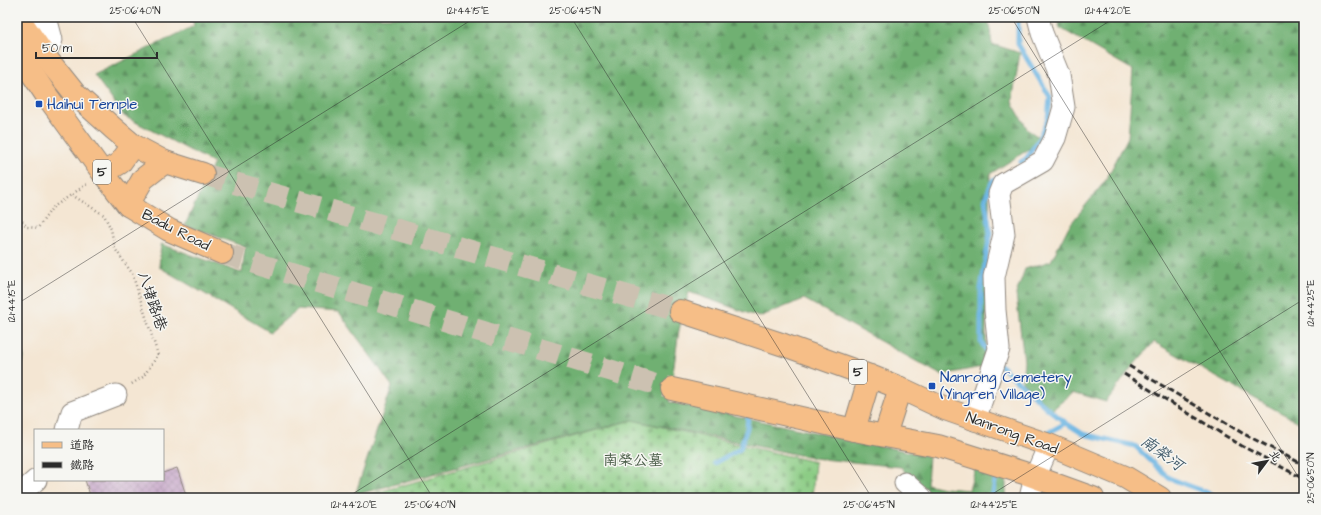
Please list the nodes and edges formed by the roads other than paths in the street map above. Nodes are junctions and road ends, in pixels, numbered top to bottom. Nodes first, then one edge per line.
1 (18, 17) edge
2 (43, 17) edge
3 (1038, 17) edge
4 (17, 51) edge
5 (44, 55) junction
6 (133, 145) junction
7 (165, 162) junction
8 (102, 174) junction
9 (203, 174) tunnel mouth
10 (128, 205) junction
11 (222, 254) tunnel mouth
12 (680, 311) tunnel mouth
13 (870, 376) junction
14 (900, 388) junction
15 (672, 389) tunnel mouth
16 (116, 395) road end
17 (975, 420) junction
18 (67, 429) edge
19 (854, 430) junction
20 (886, 436) junction
21 (1049, 445) junction
22 (35, 481) edge
23 (905, 484) dead end
24 (1033, 488) edge
25 (17, 497) edge
26 (922, 498) edge
27 (1093, 498) edge
28 (1160, 498) edge

1 - 5 main road
2 - 5 street
3 - 17 street
4 - 8 main road, Badu Road / 5
5 - 6 main road
6 - 7 main road
6 - 8 main road
7 - 9 main road
7 - 10 main road
8 - 10 main road, Badu Road / 5
10 - 11 main road, Badu Road / 5
12 - 13 main road, Nanrong Road / 5
13 - 14 main road, Nanrong Road / 5
13 - 19 main road, 5
14 - 17 main road, Nanrong Road / 5
14 - 20 main road
15 - 19 main road
16 - 18 street
17 - 21 main road, Nanrong Road / 5
19 - 20 main road
20 - 24 main road
21 - 24 street
21 - 28 main road, Nanrong Road / 5
22 - 25 street
23 - 26 street
24 - 27 main road

